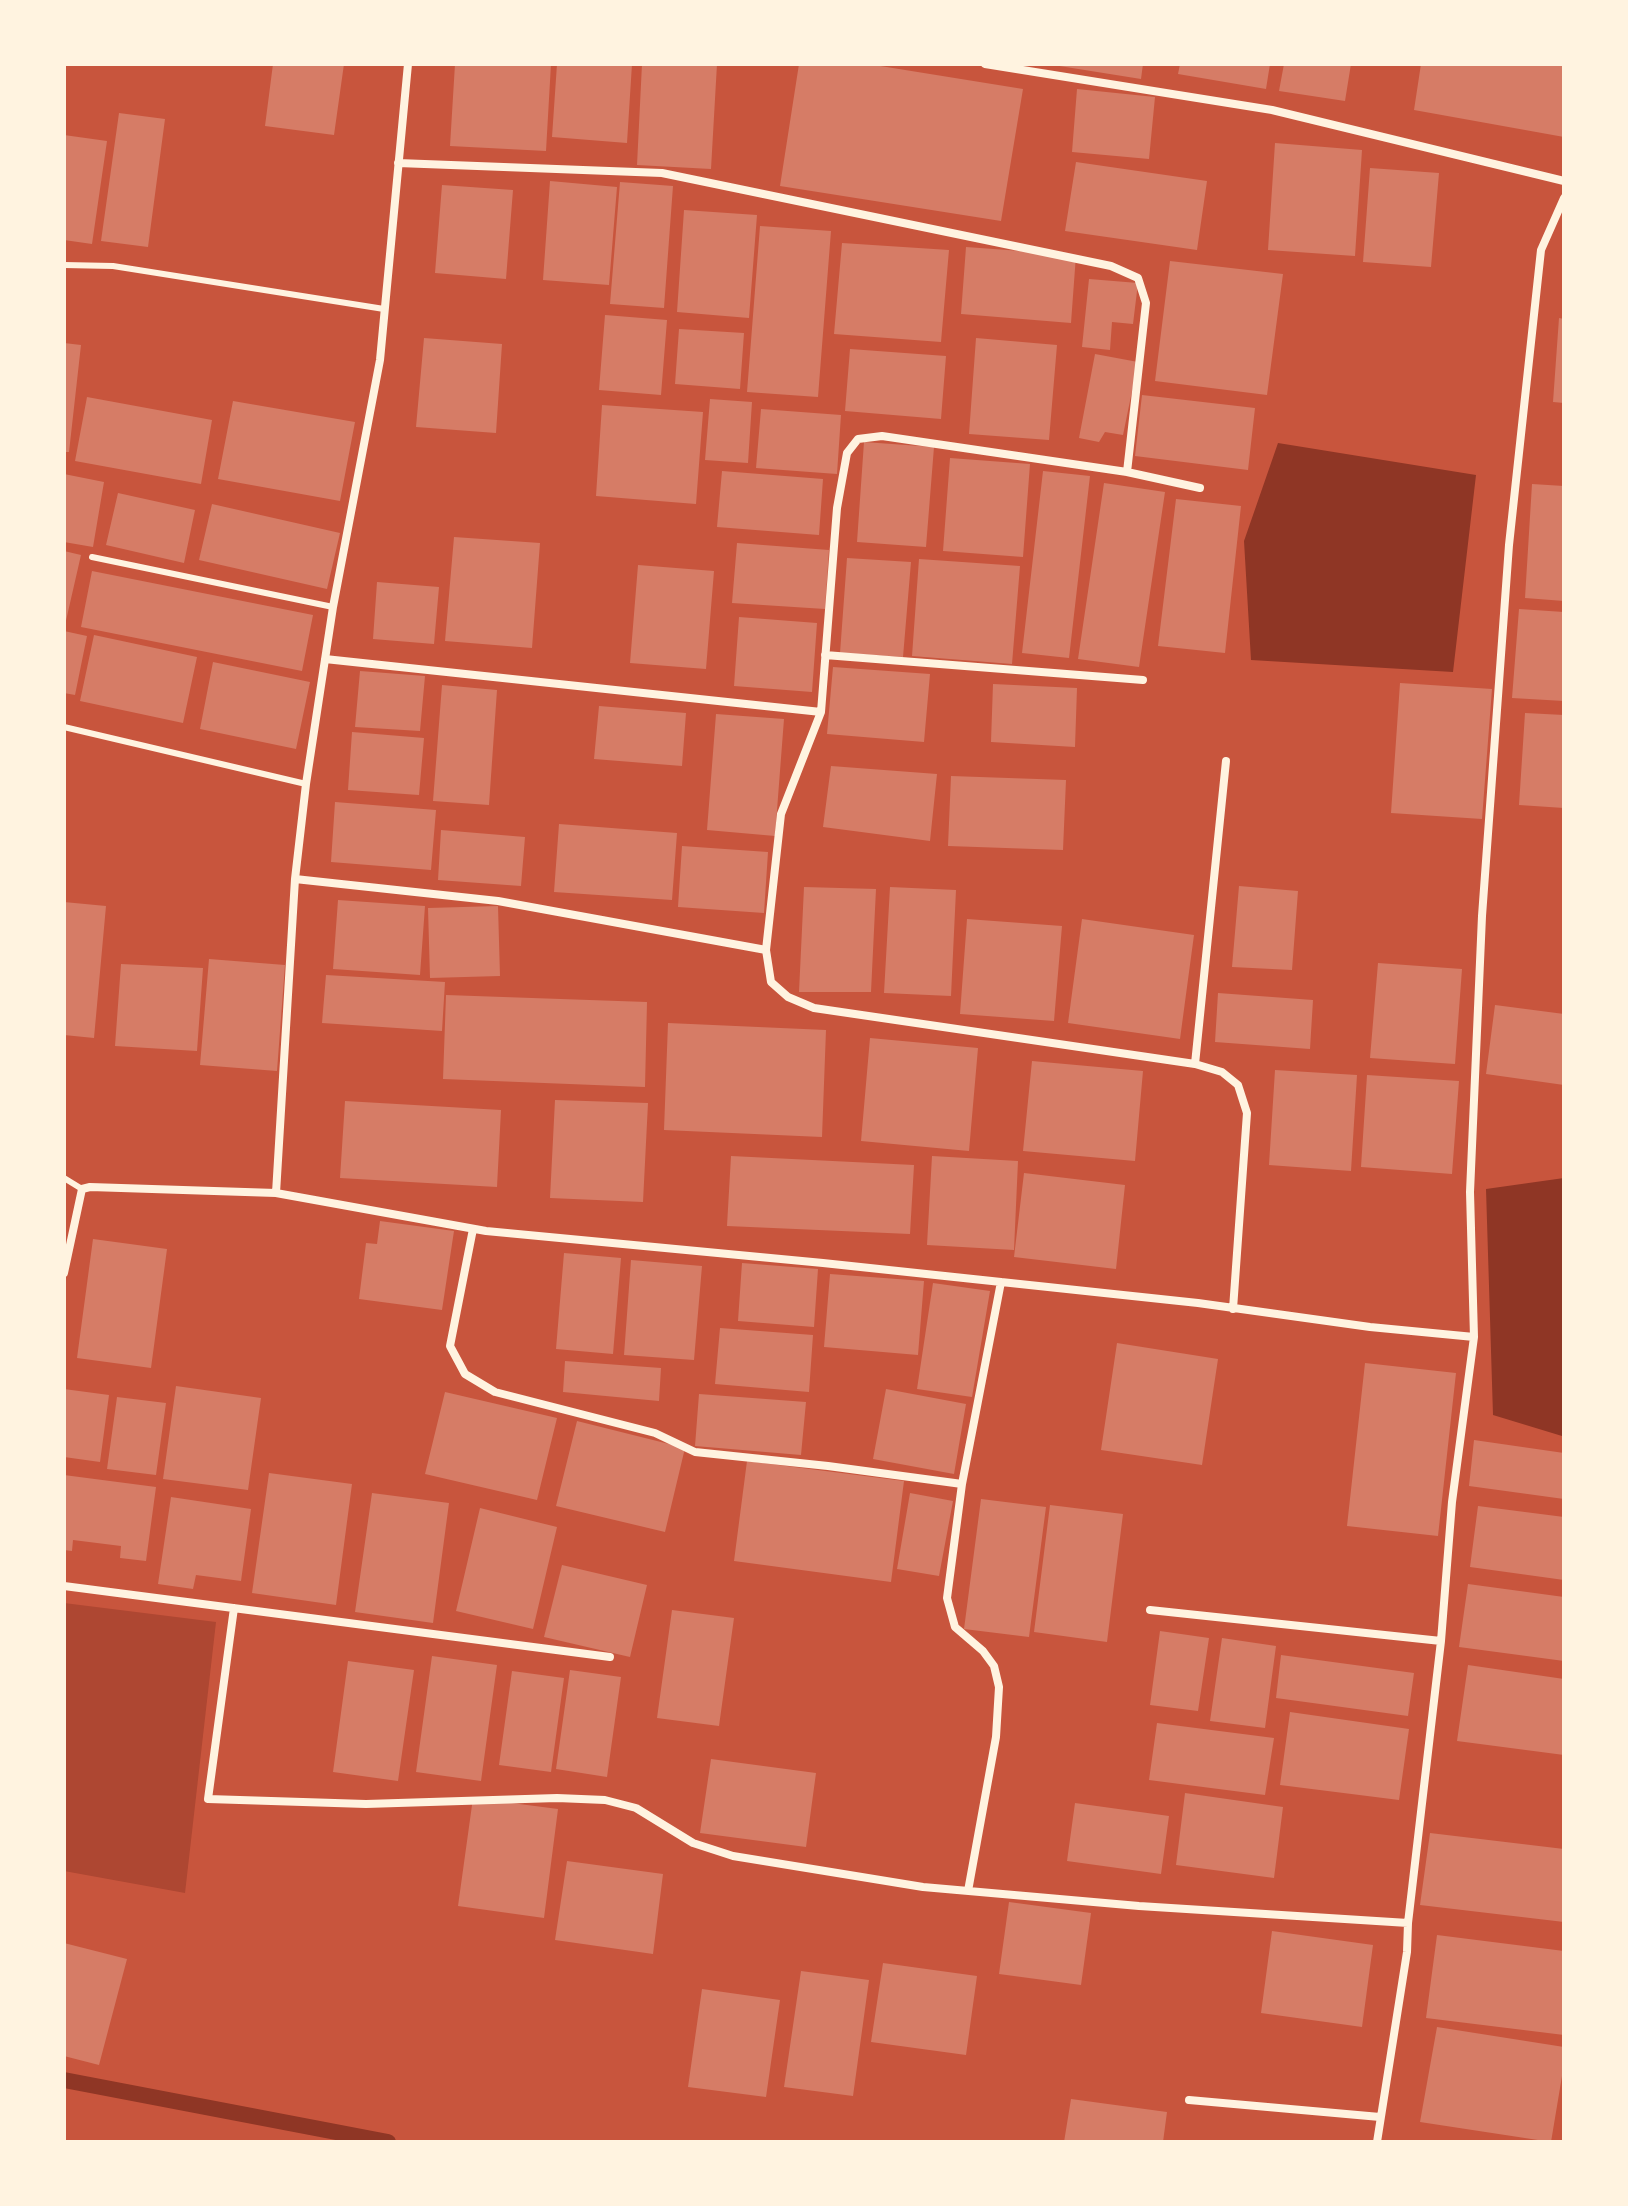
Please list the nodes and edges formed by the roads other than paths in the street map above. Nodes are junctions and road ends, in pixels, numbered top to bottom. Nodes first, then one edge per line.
1 (408, 64) edge
2 (985, 64) edge
3 (398, 163) junction
4 (1564, 181) edge
5 (1564, 198) edge
6 (64, 265) edge
7 (384, 309) junction
8 (1127, 472) junction
9 (1200, 488) dead end
10 (92, 557) dead end
11 (333, 607) junction
12 (825, 655) junction
13 (325, 659) junction
14 (1143, 680) dead end
15 (821, 712) junction
16 (64, 727) edge
17 (1226, 761) dead end
18 (306, 784) junction
19 (295, 879) junction
20 (766, 950) junction
21 (1195, 1064) junction
22 (64, 1178) edge
23 (82, 1189) junction
24 (276, 1193) junction
25 (473, 1229) junction
26 (64, 1273) edge
27 (1001, 1282) junction
28 (1233, 1309) junction
29 (1474, 1337) junction
30 (962, 1484) junction
31 (64, 1586) edge
32 (234, 1608) junction
33 (1150, 1610) dead end
34 (1441, 1641) junction
35 (610, 1657) dead end
36 (968, 1891) junction
37 (1408, 1923) junction
38 (1189, 2100) dead end
39 (1380, 2117) junction
40 (1377, 2142) edge

1 - 3 street
2 - 4 street
3 - 7 street
3 - 8 street
5 - 29 street
6 - 7 lane
7 - 11 street
8 - 9 street
8 - 12 street
10 - 11 lane
11 - 13 street
12 - 14 street
12 - 15 street
13 - 15 street
13 - 18 street
15 - 20 street
16 - 18 lane
17 - 21 street
18 - 19 street
19 - 20 street
19 - 24 street
20 - 21 street
21 - 28 street
22 - 23 lane
23 - 24 street
23 - 26 street
24 - 25 street
25 - 27 street
25 - 30 street
27 - 28 street
27 - 30 street
28 - 29 street
29 - 34 street
30 - 36 street
31 - 32 street
32 - 35 street
32 - 36 street
33 - 34 street
34 - 37 street
36 - 37 street
37 - 39 street
38 - 39 street
39 - 40 street

